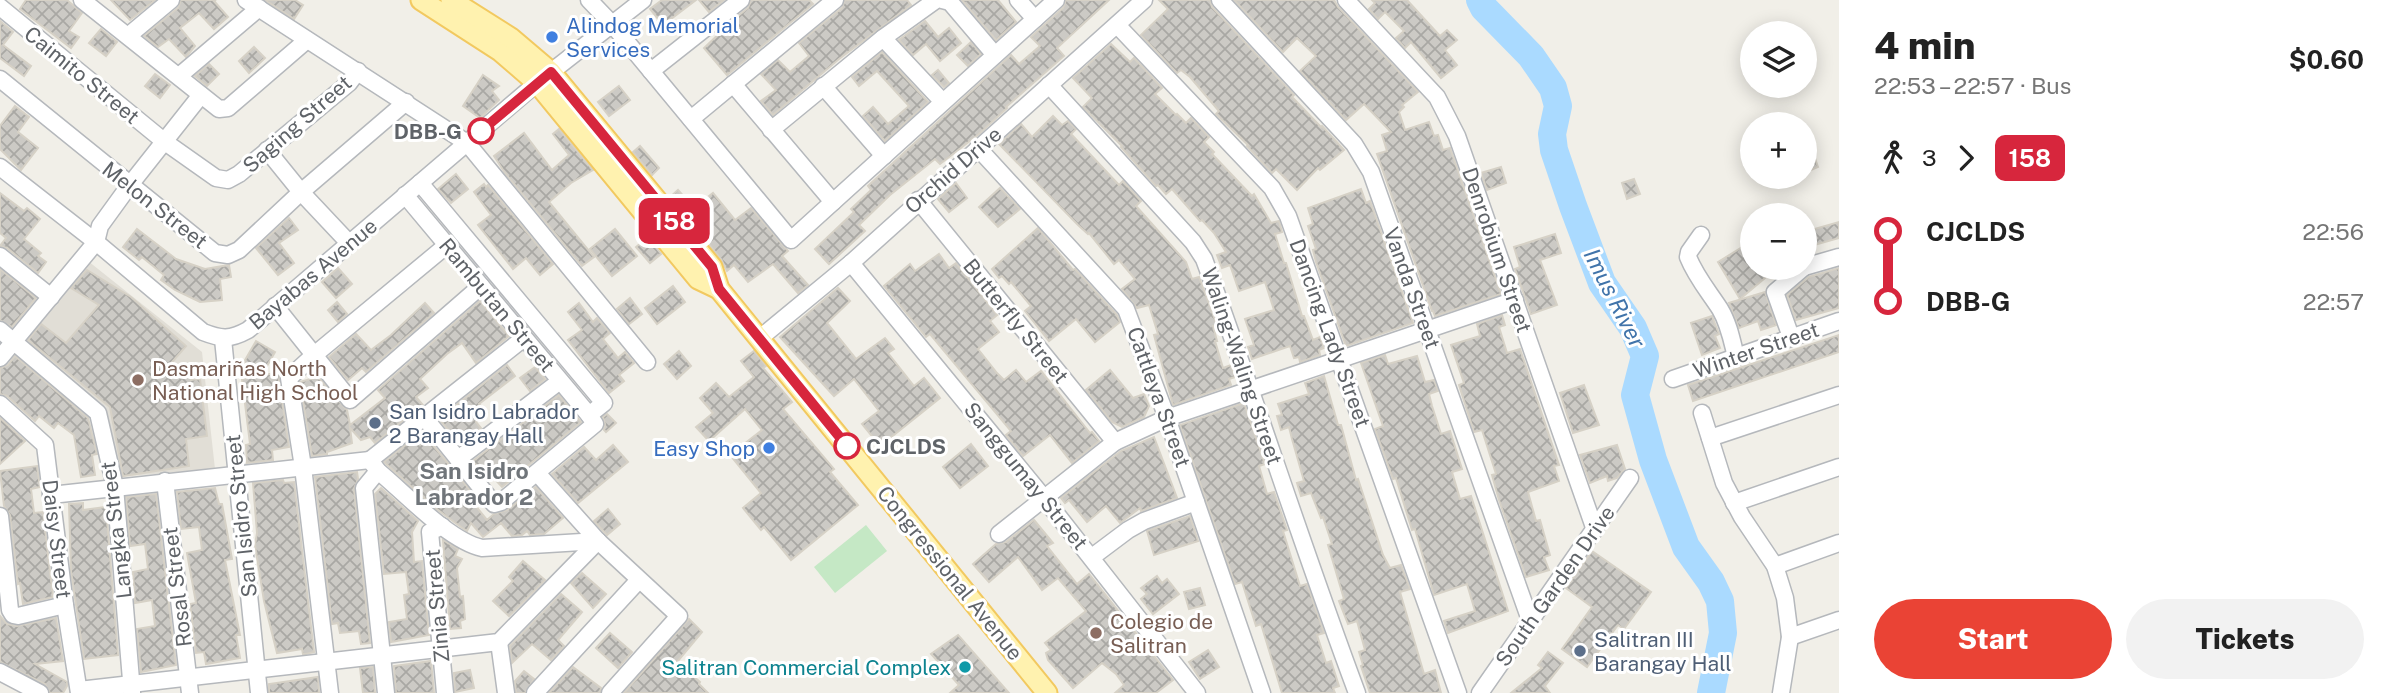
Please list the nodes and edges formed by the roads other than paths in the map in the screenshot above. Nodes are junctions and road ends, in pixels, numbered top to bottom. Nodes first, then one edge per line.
1 (7, 0) edge
2 (171, 0) edge
3 (421, 0) edge
4 (451, 0) edge
5 (589, 0) edge
6 (643, 0) edge
7 (741, 0) edge
8 (835, 0) edge
9 (936, 0) edge
10 (942, 0) edge
11 (1018, 0) edge
12 (1056, 0) edge
13 (1144, 0) edge
14 (1220, 0) edge
15 (1346, 0) edge
16 (88, 2) edge
17 (252, 4) edge
18 (0, 7) edge
19 (1035, 19) junction
20 (612, 24) junction
21 (1118, 24) junction
22 (128, 36) junction
23 (883, 38) junction
24 (307, 40) junction
25 (995, 55) junction
26 (358, 71) junction
27 (651, 71) junction
28 (179, 76) junction
29 (544, 78) junction
30 (0, 79) edge
31 (733, 84) junction
32 (1049, 85) junction
33 (823, 86) junction
34 (201, 95) junction
35 (406, 102) junction
36 (943, 102) junction
37 (691, 119) junction
38 (771, 130) junction
39 (164, 142) junction
40 (467, 143) junction
41 (978, 148) junction
42 (267, 150) junction
43 (884, 156) junction
44 (0, 166) edge
45 (420, 183) junction
46 (129, 186) junction
47 (301, 192) junction
48 (405, 195) junction
49 (918, 200) junction
50 (833, 202) junction
51 (1700, 235) dead end
52 (96, 242) junction
53 (349, 243) junction
54 (447, 245) junction
55 (0, 256) edge
56 (1839, 257) edge
57 (850, 262) junction
58 (1817, 263) edge
59 (1789, 280) edge
60 (481, 286) junction
61 (51, 297) junction
62 (1516, 300) junction
63 (275, 306) junction
64 (1839, 321) edge
65 (0, 330) edge
66 (1427, 331) junction
67 (1791, 337) junction
68 (524, 338) junction
69 (760, 338) junction
70 (223, 339) junction
71 (14, 341) junction
72 (313, 356) junction
73 (1736, 357) junction
74 (0, 358) edge
75 (1339, 359) junction
76 (647, 362) dead end
77 (1673, 379) dead end
78 (560, 381) junction
79 (1252, 388) junction
80 (1839, 395) edge
81 (0, 404) edge
82 (1702, 413) dead end
83 (589, 415) junction
84 (424, 417) junction
85 (1167, 418) junction
86 (1710, 438) junction
87 (1115, 442) junction
88 (458, 459) junction
89 (374, 465) junction
90 (303, 467) junction
91 (1839, 467) edge
92 (237, 474) junction
93 (538, 474) junction
94 (1630, 478) dead end
95 (165, 481) junction
96 (115, 487) junction
97 (51, 495) junction
98 (1044, 498) junction
99 (1196, 502) junction
100 (1734, 503) junction
101 (0, 516) edge
102 (442, 526) junction
103 (1595, 530) junction
104 (999, 534) dead end
105 (598, 541) junction
106 (1839, 543) edge
107 (1092, 557) junction
108 (1775, 566) junction
109 (638, 581) junction
110 (65, 605) junction
111 (1530, 621) junction
112 (1839, 621) edge
113 (1790, 637) junction
114 (499, 642) junction
115 (441, 649) junction
116 (382, 656) junction
117 (326, 662) junction
118 (257, 670) junction
119 (0, 672) edge
120 (189, 685) edge
121 (132, 688) edge
122 (79, 691) edge
123 (40, 693) edge
124 (260, 693) edge
125 (330, 693) edge
126 (386, 693) edge
127 (445, 693) edge
128 (506, 693) edge
129 (536, 693) edge
130 (610, 693) edge
131 (1047, 693) edge
132 (1197, 693) edge
133 (1262, 693) edge
134 (1357, 693) edge
135 (1458, 693) edge
136 (1480, 693) edge
137 (1781, 693) edge

1 - 18 street
2 - 22 street
3 - 29 main road, Congressional Avenue
4 - 29 main road, Congressional Avenue
5 - 20 street
6 - 20 street, Bayabas Avenue
7 - 27 street
8 - 31 street
9 - 23 street
10 - 25 street
11 - 19 street
12 - 19 street
13 - 21 street, Orchid Drive
14 - 66 street, Vanda Street
15 - 62 street, Denrobium Street
16 - 22 street
17 - 24 street
17 - 28 street
18 - 39 street, Caimito Street
19 - 25 street
20 - 27 street
20 - 29 street, Bayabas Avenue
21 - 32 street, Orchid Drive
21 - 75 street, Dancing Lady Street
22 - 28 street
23 - 33 street
23 - 36 street
24 - 26 street
24 - 34 street
25 - 36 street
26 - 35 street
26 - 42 street, Saging Street
27 - 37 street
28 - 34 street
29 - 40 street, Bayabas Avenue
29 - 69 main road, Congressional Avenue
30 - 46 street, Melon Street
31 - 37 street
31 - 38 street
32 - 41 street, Orchid Drive
32 - 79 street, Waling-Waling Street
33 - 38 street
33 - 43 street
34 - 39 street
35 - 40 street
35 - 47 street, Melon Street
36 - 43 street
37 - 50 street
38 - 50 street
39 - 42 street, Saging Street
39 - 46 street
40 - 45 street, Bayabas Avenue
40 - 76 street
41 - 49 street, Orchid Drive
41 - 85 street, Cattleya Street
42 - 47 street
43 - 50 street
44 - 52 street, Bayabas Avenue
45 - 48 street, Bayabas Avenue
45 - 83 street
46 - 47 street, Melon Street
46 - 52 street
47 - 53 street
48 - 53 street, Bayabas Avenue
48 - 54 street, Rambutan Street
49 - 57 street, Orchid Drive
49 - 87 street, Butterfly Street
51 - 73 street
52 - 61 street
52 - 70 street, Bayabas Avenue
53 - 63 street, Bayabas Avenue
54 - 60 street, Rambutan Street
54 - 72 street
55 - 61 street
56 - 58 street
57 - 69 street, Orchid Drive
57 - 98 street, Sanggumay Street
59 - 67 street
60 - 68 street, Rambutan Street
60 - 72 street
61 - 71 street
62 - 66 street
62 - 103 street, Denrobium Street
63 - 70 street, Bayabas Avenue
63 - 72 street
64 - 67 street, Winter Street
65 - 71 street, Langka Street
66 - 75 street
66 - 111 street, Vanda Street
67 - 73 street, Winter Street
68 - 78 street, Rambutan Street
68 - 84 street
69 - 131 main road, Congressional Avenue
70 - 92 street, San Isidro Street
71 - 74 street
71 - 96 street, Langka Street
72 - 90 street
73 - 77 street, Winter Street
75 - 79 street
75 - 135 street, Dancing Lady Street
78 - 83 street, Rambutan Street
78 - 88 street
79 - 85 street
79 - 134 street, Waling-Waling Street
80 - 86 street
81 - 97 street, Daisy Street
82 - 86 street
83 - 93 street
84 - 88 street
84 - 89 street
85 - 87 street
85 - 99 street, Cattleya Street
86 - 100 street
87 - 98 street
88 - 93 street
89 - 90 street
89 - 102 street
89 - 116 street
90 - 92 street
90 - 117 street
91 - 100 street
92 - 95 street
92 - 118 street, San Isidro Street
93 - 105 street
94 - 103 street, South Garden Drive
95 - 96 street
95 - 120 street, Rosal Street
96 - 97 street
96 - 121 street, Langka Street
97 - 110 street, Daisy Street
98 - 104 street
98 - 107 street, Sanggumay Street
99 - 107 street
99 - 133 street, Cattleya Street
100 - 108 street
101 - 110 street
102 - 105 street
102 - 115 street, Zinia Street
103 - 111 street, South Garden Drive
105 - 109 street
105 - 114 street
106 - 108 street
107 - 132 street, Sanggumay Street
108 - 113 street
109 - 129 street
109 - 130 street
110 - 122 street, Daisy Street
111 - 136 street, South Garden Drive
112 - 113 street
113 - 137 street
114 - 115 street
114 - 128 street
115 - 116 street
115 - 127 street, Zinia Street
116 - 117 street
116 - 126 street
117 - 118 street
117 - 125 street
118 - 120 street
118 - 124 street, San Isidro Street
119 - 123 street
120 - 121 street
121 - 122 street

